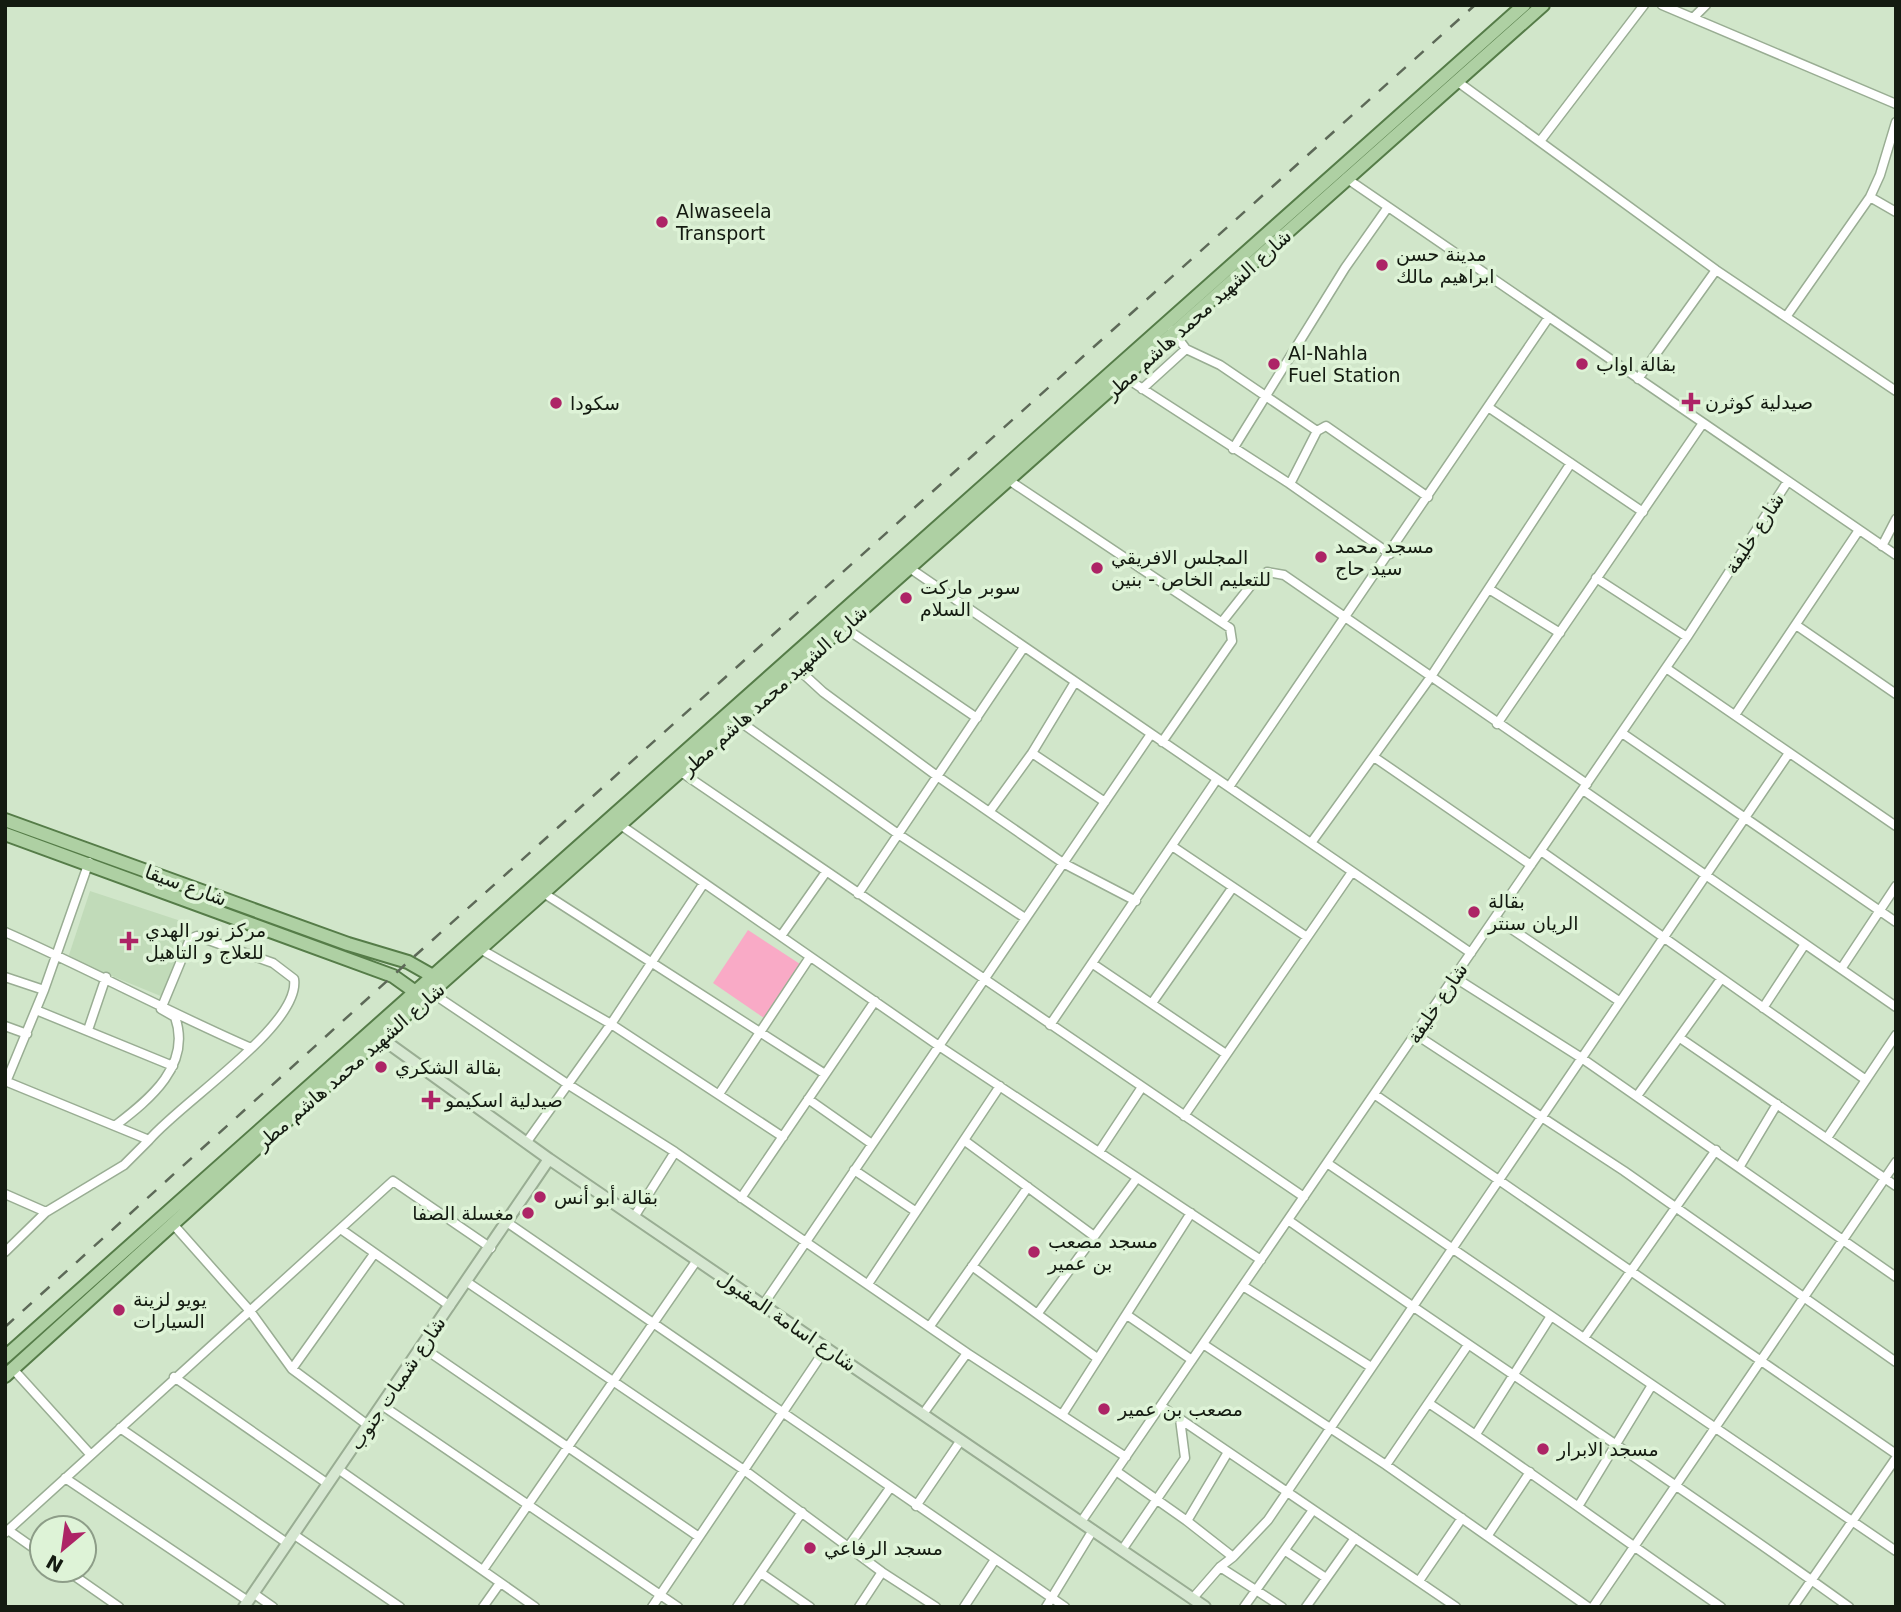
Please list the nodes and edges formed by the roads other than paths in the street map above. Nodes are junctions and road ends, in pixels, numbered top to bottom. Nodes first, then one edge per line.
1 (1524, 5) edge
2 (1544, 5) edge
3 (1644, 5) edge
4 (1662, 5) edge
5 (1706, 5) edge
6 (1693, 18) junction
7 (1458, 82) junction
8 (1896, 104) edge
9 (1896, 122) edge
10 (1541, 141) junction
11 (1343, 176) junction
12 (1870, 197) junction
13 (1388, 207) junction
14 (1896, 212) edge
15 (1716, 270) junction
16 (1549, 317) junction
17 (1786, 317) junction
18 (1172, 329) junction
19 (1186, 349) junction
20 (1126, 378) junction
21 (1638, 379) junction
22 (1142, 389) junction
23 (1896, 390) edge
24 (1265, 399) junction
25 (1488, 407) junction
26 (1703, 423) junction
27 (1317, 431) junction
28 (1233, 449) junction
29 (1571, 463) junction
30 (1010, 481) junction
31 (1788, 481) junction
32 (1290, 484) junction
33 (1428, 497) junction
34 (1643, 512) junction
35 (1896, 519) edge
36 (1859, 530) junction
37 (1882, 546) junction
38 (1390, 554) junction
39 (1896, 555) edge
40 (911, 569) junction
41 (1596, 578) junction
42 (1489, 589) junction
43 (1346, 618) junction
44 (1223, 622) junction
45 (1796, 625) junction
46 (845, 628) junction
47 (1560, 633) junction
48 (1687, 637) junction
49 (1024, 647) junction
50 (1667, 668) junction
51 (799, 669) junction
52 (1430, 678) junction
53 (1075, 682) junction
54 (1896, 694) edge
55 (1734, 715) junction
56 (977, 718) junction
57 (739, 721) junction
58 (1497, 724) junction
59 (1622, 733) junction
60 (1151, 734) junction
61 (1163, 742) junction
62 (1031, 753) junction
63 (1789, 753) junction
64 (1374, 757) junction
65 (681, 772) junction
66 (937, 776) junction
67 (1217, 779) junction
68 (1229, 787) junction
69 (1585, 787) junction
70 (1105, 802) junction
71 (990, 811) junction
72 (1745, 818) junction
73 (5, 820) edge
74 (622, 826) junction
75 (1896, 826) edge
76 (5, 834) edge
77 (898, 834) junction
78 (1311, 844) junction
79 (1172, 846) junction
80 (1541, 851) junction
81 (89, 862) junction
82 (1063, 863) junction
83 (1531, 865) junction
84 (826, 872) junction
85 (1352, 872) junction
86 (1706, 875) junction
87 (704, 883) junction
88 (1896, 886) edge
89 (1233, 887) junction
90 (545, 894) junction
91 (859, 894) junction
92 (1136, 901) junction
93 (1880, 911) junction
94 (1026, 918) junction
95 (1495, 918) junction
96 (1896, 922) edge
97 (5, 932) edge
98 (781, 936) junction
99 (1307, 937) junction
100 (1663, 938) junction
101 (1805, 944) junction
102 (482, 950) junction
103 (1471, 953) junction
104 (56, 954) junction
105 (810, 957) junction
106 (652, 961) junction
107 (1093, 964) junction
108 (1841, 969) junction
109 (5, 977) edge
110 (106, 977) junction
111 (1454, 977) junction
112 (984, 979) junction
113 (1721, 979) junction
114 (439, 980) junction
115 (44, 990) junction
116 (425, 995) junction
117 (875, 1001) junction
118 (1619, 1001) junction
119 (1152, 1003) junction
120 (1896, 1007) edge
121 (1763, 1008) junction
122 (162, 1009) junction
123 (36, 1010) junction
124 (611, 1024) junction
125 (1051, 1025) junction
126 (5, 1026) edge
127 (88, 1030) junction
128 (761, 1031) junction
129 (27, 1034) junction
130 (1415, 1034) junction
131 (376, 1035) junction
132 (1896, 1035) edge
133 (1680, 1038) junction
134 (939, 1046) junction
135 (251, 1048) junction
136 (1226, 1054) junction
137 (1580, 1057) junction
138 (173, 1066) junction
139 (825, 1074) junction
140 (1866, 1080) junction
141 (6, 1082) edge
142 (569, 1085) junction
143 (1000, 1086) junction
144 (1143, 1087) junction
145 (719, 1094) junction
146 (1374, 1094) junction
147 (1637, 1097) junction
148 (808, 1099) junction
149 (1777, 1104) junction
150 (1184, 1116) junction
151 (1542, 1116) junction
152 (116, 1125) junction
153 (783, 1137) junction
154 (1827, 1138) junction
155 (149, 1140) junction
156 (965, 1141) junction
157 (526, 1143) junction
158 (872, 1144) junction
159 (1716, 1150) junction
160 (675, 1152) junction
161 (1098, 1152) junction
162 (549, 1159) junction
163 (1896, 1162) edge
164 (1327, 1163) junction
165 (1740, 1166) junction
166 (854, 1170) junction
167 (1137, 1178) junction
168 (1885, 1178) junction
169 (1499, 1180) junction
170 (1896, 1186) edge
171 (1028, 1187) junction
172 (5, 1194) edge
173 (1304, 1197) junction
174 (741, 1198) junction
175 (1675, 1208) junction
176 (46, 1212) junction
177 (915, 1212) junction
178 (1191, 1213) junction
179 (634, 1217) junction
180 (1288, 1220) junction
181 (172, 1223) junction
182 (508, 1223) junction
183 (342, 1230) junction
184 (1094, 1236) junction
185 (1842, 1240) junction
186 (806, 1242) junction
187 (491, 1248) junction
188 (1452, 1248) junction
189 (5, 1252) edge
190 (374, 1254) junction
191 (697, 1260) junction
192 (1261, 1260) junction
193 (972, 1266) junction
194 (1631, 1271) junction
195 (1896, 1277) edge
196 (467, 1282) junction
197 (868, 1284) junction
198 (1243, 1286) junction
199 (1803, 1297) junction
200 (763, 1305) junction
201 (450, 1306) junction
202 (1412, 1307) junction
203 (250, 1311) junction
204 (1038, 1313) junction
205 (1127, 1315) junction
206 (1551, 1316) junction
207 (655, 1322) junction
208 (930, 1326) junction
209 (1584, 1338) junction
210 (1203, 1343) junction
211 (1468, 1345) junction
212 (422, 1347) junction
213 (826, 1348) junction
214 (967, 1353) junction
215 (5, 1357) edge
216 (1097, 1358) junction
217 (1192, 1360) junction
218 (1760, 1360) junction
219 (1896, 1362) edge
220 (1371, 1367) junction
221 (292, 1369) junction
222 (9, 1373) edge
223 (1513, 1375) junction
224 (174, 1377) junction
225 (614, 1384) junction
226 (1652, 1385) junction
227 (1430, 1404) junction
228 (383, 1406) junction
229 (1161, 1406) junction
230 (782, 1413) junction
231 (923, 1414) junction
232 (1062, 1415) junction
233 (1180, 1419) junction
234 (369, 1426) junction
235 (1713, 1426) junction
236 (120, 1429) junction
237 (1329, 1429) junction
238 (1476, 1434) junction
239 (961, 1440) junction
240 (1616, 1443) junction
241 (569, 1446) junction
242 (1228, 1452) junction
243 (90, 1454) junction
244 (1126, 1457) junction
245 (1895, 1458) edge
246 (1386, 1465) junction
247 (338, 1469) junction
248 (744, 1470) junction
249 (1116, 1471) junction
250 (1530, 1472) junction
251 (65, 1478) junction
252 (1676, 1483) junction
253 (328, 1484) junction
254 (890, 1488) junction
255 (1286, 1491) junction
256 (1157, 1500) junction
257 (529, 1505) junction
258 (1579, 1505) junction
259 (916, 1506) junction
260 (1313, 1510) junction
261 (802, 1512) junction
262 (1462, 1518) junction
263 (1187, 1521) junction
264 (1852, 1521) junction
265 (1081, 1522) junction
266 (1093, 1530) junction
267 (7, 1531) edge
268 (1488, 1535) junction
269 (699, 1537) junction
270 (1354, 1538) junction
271 (290, 1539) junction
272 (28, 1545) edge
273 (848, 1547) junction
274 (1633, 1547) junction
275 (1122, 1550) junction
276 (1896, 1551) edge
277 (1287, 1552) junction
278 (1233, 1558) junction
279 (994, 1561) junction
280 (1220, 1567) junction
281 (483, 1570) junction
282 (882, 1572) junction
283 (761, 1573) junction
284 (1326, 1578) junction
285 (1812, 1580) junction
286 (1419, 1581) junction
287 (499, 1583) junction
288 (86, 1584) edge
289 (1258, 1591) junction
290 (660, 1594) junction
291 (1052, 1598) junction
292 (1193, 1598) junction
293 (248, 1600) edge
294 (119, 1607) edge
295 (273, 1607) edge
296 (400, 1607) edge
297 (483, 1607) edge
298 (536, 1607) edge
299 (652, 1607) edge
300 (678, 1607) edge
301 (737, 1607) edge
302 (810, 1607) edge
303 (859, 1607) edge
304 (936, 1607) edge
305 (964, 1607) edge
306 (1046, 1607) edge
307 (1065, 1607) edge
308 (1205, 1607) edge
309 (1244, 1607) edge
310 (1282, 1607) edge
311 (1306, 1607) edge
312 (1456, 1607) edge
313 (1588, 1607) edge
314 (1593, 1607) edge
315 (1721, 1607) edge
316 (1793, 1607) edge
317 (1849, 1607) edge

1 - 11 main road, شارع الشهيد محمد هاشم مطر
2 - 7 main road, شارع الشهيد محمد هاشم مطر
3 - 10 street
4 - 6 street
5 - 6 street
6 - 8 street
7 - 10 street
7 - 11 main road, شارع الشهيد محمد هاشم مطر
9 - 12 street
10 - 15 street
11 - 13 street
11 - 18 main road, شارع الشهيد محمد هاشم مطر
12 - 14 street
12 - 17 street
13 - 16 street
13 - 24 street
15 - 17 street
15 - 21 street
16 - 21 street
16 - 25 street
17 - 23 street
18 - 19 street
18 - 20 main road, شارع الشهيد محمد هاشم مطر
18 - 114 main road, شارع الشهيد محمد هاشم مطر
19 - 22 street
19 - 24 street
20 - 22 street
20 - 30 main road, شارع الشهيد محمد هاشم مطر
21 - 26 street
22 - 28 street
24 - 27 street
24 - 28 street
25 - 29 street
25 - 33 street
26 - 31 street
26 - 34 street
27 - 32 street
27 - 33 street
28 - 32 street
29 - 34 street
29 - 42 street
30 - 40 main road, شارع الشهيد محمد هاشم مطر
30 - 44 street
31 - 36 street
31 - 48 street, شارع خليفة
32 - 38 street
33 - 38 street
34 - 41 street
35 - 37 street
36 - 37 street
36 - 45 street
37 - 39 street
38 - 43 street
40 - 46 main road, شارع الشهيد محمد هاشم مطر
40 - 49 street
41 - 47 street
41 - 48 street
42 - 47 street
42 - 52 street
43 - 44 street
43 - 52 street
43 - 68 street
44 - 61 street
45 - 54 street
45 - 55 street
46 - 51 main road, شارع الشهيد محمد هاشم مطر
46 - 56 street
47 - 58 street
48 - 50 street, شارع خليفة
49 - 53 street
49 - 56 street
50 - 55 street
50 - 59 street, شارع خليفة
51 - 57 main road, شارع الشهيد محمد هاشم مطر
51 - 66 street
52 - 58 street
52 - 64 street
53 - 60 street
53 - 62 street
55 - 63 street
56 - 66 street
57 - 65 main road, شارع الشهيد محمد هاشم مطر
57 - 77 street
58 - 69 street
59 - 69 street, شارع خليفة
59 - 72 street
60 - 61 street
60 - 70 street
61 - 67 street
62 - 70 street
62 - 71 street
63 - 72 street
63 - 75 street
64 - 78 street
64 - 83 street
65 - 74 main road, شارع الشهيد محمد هاشم مطر
65 - 84 street
66 - 71 street
66 - 77 street
67 - 68 street
67 - 79 street
68 - 78 street
69 - 80 street, شارع خليفة
69 - 86 street
70 - 82 street
71 - 82 street
72 - 86 street
72 - 93 street
73 - 114 main road, شارع سيقا
74 - 87 street
74 - 90 main road, شارع الشهيد محمد هاشم مطر
76 - 81 main road, شارع سيقا
77 - 91 street
77 - 94 street
78 - 85 street
79 - 89 street
79 - 92 street
80 - 83 street, شارع خليفة
80 - 100 street
81 - 104 street
81 - 116 main road, شارع سيقا
82 - 92 street
82 - 94 street
83 - 95 street, شارع خليفة
84 - 91 street
84 - 98 street
85 - 99 street
85 - 103 street
86 - 100 street
86 - 101 street
87 - 98 street
87 - 106 street
88 - 93 street
89 - 99 street
89 - 119 street
90 - 102 main road, شارع الشهيد محمد هاشم مطر
90 - 106 street
91 - 112 street
92 - 107 street
93 - 96 street
93 - 108 street
94 - 112 street
95 - 103 street, شارع خليفة
95 - 118 street
97 - 104 street
98 - 105 street
99 - 136 street
100 - 113 street
100 - 118 street
101 - 108 street
101 - 121 street
102 - 114 main road, شارع الشهيد محمد هاشم مطر
102 - 124 street
103 - 111 street, شارع خليفة
104 - 110 street
104 - 115 street
105 - 117 street
105 - 128 street
106 - 124 street
106 - 128 street
107 - 119 street
107 - 125 street
108 - 120 street
109 - 115 street
110 - 122 street
110 - 127 street
111 - 130 street, شارع خليفة
111 - 137 street
112 - 125 street
112 - 134 street
113 - 121 street
113 - 133 street
114 - 116 main road, شارع الشهيد محمد هاشم مطر
115 - 123 street
116 - 131 main road, شارع الشهيد محمد هاشم مطر
116 - 142 street
117 - 134 street
117 - 139 street
118 - 137 street
119 - 136 street
121 - 140 street
122 - 135 street
122 - 135 street
122 - 138 street
123 - 127 street
123 - 129 street
124 - 142 street
124 - 145 street
125 - 144 street
126 - 129 street
127 - 138 street
128 - 139 street
128 - 145 street
129 - 141 street
130 - 146 street, شارع خليفة
130 - 151 street
131 - 157 street, شارع اسامة المقبول
131 - 181 main road, شارع الشهيد محمد هاشم مطر
131 - 215 main road, شارع الشهيد محمد هاشم مطر
132 - 140 street
133 - 147 street
133 - 149 street
134 - 143 street
134 - 158 street
135 - 155 street
136 - 150 street
137 - 147 street
137 - 151 street
138 - 152 street
139 - 148 street
140 - 154 street
141 - 152 street
142 - 157 street
142 - 160 street
143 - 156 street
143 - 161 street
144 - 150 street
144 - 161 street
145 - 153 street
146 - 164 street, شارع خليفة
146 - 169 street
147 - 159 street
148 - 153 street
148 - 158 street
149 - 154 street
149 - 165 street
150 - 173 street
151 - 169 street
151 - 175 street
152 - 155 street
153 - 174 street
154 - 168 street
155 - 176 street
156 - 171 street
156 - 177 street
157 - 162 street, شارع اسامة المقبول
158 - 166 street
159 - 165 street
159 - 175 street
160 - 174 street
160 - 179 street
161 - 167 street
162 - 179 street, شارع اسامة المقبول
162 - 182 street, شارع شمبات جنوب
163 - 168 street
164 - 173 street, شارع خليفة
164 - 188 street
165 - 185 street
166 - 177 street
166 - 186 street
167 - 178 street
167 - 184 street
168 - 170 street
168 - 185 street
169 - 188 street
169 - 194 street
171 - 184 street
171 - 193 street
172 - 176 street
173 - 180 street, شارع خليفة
174 - 186 street
175 - 194 street
175 - 199 street
176 - 189 street
177 - 197 street
178 - 192 street
178 - 205 street
179 - 191 street, شارع اسامة المقبول
180 - 192 street, شارع خليفة
180 - 202 street
181 - 203 street
181 - 222 main road, شارع الشهيد محمد هاشم مطر
182 - 187 street, شارع شمبات جنوب
182 - 207 street
183 - 187 street
183 - 190 street
183 - 203 street
184 - 204 street
185 - 195 street
185 - 199 street
186 - 197 street
186 - 200 street
187 - 196 street, شارع شمبات جنوب
188 - 202 street
188 - 206 street
190 - 201 street
190 - 221 street
191 - 200 street, شارع اسامة المقبول
191 - 207 street
192 - 198 street, شارع خليفة
193 - 204 street
193 - 208 street
194 - 209 street
194 - 218 street
196 - 201 street, شارع شمبات جنوب
196 - 225 street
197 - 208 street
198 - 210 street, شارع خليفة
198 - 220 street
199 - 218 street
199 - 219 street
200 - 213 street, شارع اسامة المقبول
201 - 212 street, شارع شمبات جنوب
202 - 211 street
202 - 220 street
203 - 221 street
203 - 224 street
204 - 216 street
205 - 216 street
205 - 217 street
206 - 209 street
206 - 223 street
207 - 225 street
207 - 230 street
208 - 214 street
209 - 226 street
210 - 217 street, شارع خليفة
210 - 237 street
211 - 223 street
211 - 227 street
212 - 228 street, شارع شمبات جنوب
212 - 241 street
213 - 230 street
213 - 231 street, شارع اسامة المقبول
214 - 231 street
214 - 232 street
216 - 232 street
217 - 229 street, شارع خليفة
218 - 235 street
218 - 245 street
220 - 237 street
221 - 234 street
222 - 243 street
223 - 238 street
223 - 240 street
224 - 236 street
224 - 253 street
225 - 241 street
225 - 248 street
226 - 235 street
226 - 240 street
227 - 238 street
227 - 246 street
228 - 234 street, شارع شمبات جنوب
228 - 257 street
229 - 233 street
229 - 244 street, شارع خليفة
230 - 248 street
230 - 254 street
231 - 239 street, شارع اسامة المقبول
232 - 244 street
233 - 242 street
233 - 256 street
234 - 247 street, شارع شمبات جنوب
235 - 252 street
235 - 264 street
236 - 243 street
236 - 271 street
237 - 246 street
237 - 255 street
238 - 250 street
239 - 259 street
239 - 265 street, شارع اسامة المقبول
240 - 252 street
240 - 258 street
241 - 257 street
241 - 269 street
242 - 255 street
242 - 263 street
243 - 251 street
244 - 249 street, شارع خليفة
245 - 264 street
246 - 262 street
247 - 253 street, شارع شمبات جنوب
247 - 281 street
248 - 261 street
248 - 269 street
249 - 256 street
249 - 265 street, شارع خليفة
250 - 258 street
250 - 268 street
251 - 267 street
251 - 293 street
252 - 274 street
252 - 285 street
253 - 271 street, شارع شمبات جنوب
254 - 259 street
254 - 273 street
255 - 260 street
255 - 278 street
256 - 263 street
256 - 275 street
257 - 281 street
257 - 290 street
258 - 274 street
259 - 279 street
260 - 270 street
260 - 277 street
261 - 273 street
261 - 283 street
262 - 268 street
262 - 286 street
263 - 278 street
264 - 276 street
264 - 285 street
265 - 266 street, شارع اسامة المقبول
266 - 275 street, شارع اسامة المقبول
266 - 291 street
267 - 272 street
268 - 313 street
269 - 290 street
270 - 284 street
270 - 286 street
271 - 293 street, شارع شمبات جنوب
271 - 296 street
273 - 282 street
274 - 314 street
274 - 315 street
275 - 292 street, شارع اسامة المقبول
277 - 284 street
277 - 289 street
278 - 280 street
279 - 291 street
279 - 305 street
280 - 289 street
280 - 292 street
281 - 287 street
282 - 303 street
282 - 304 street
283 - 301 street
283 - 302 street
284 - 311 street
285 - 316 street
285 - 317 street
286 - 312 street
287 - 297 street
287 - 298 street
288 - 294 street
289 - 309 street
289 - 310 street
290 - 299 street
290 - 300 street
291 - 306 street
291 - 307 street
292 - 308 street, شارع اسامة المقبول
293 - 295 street

